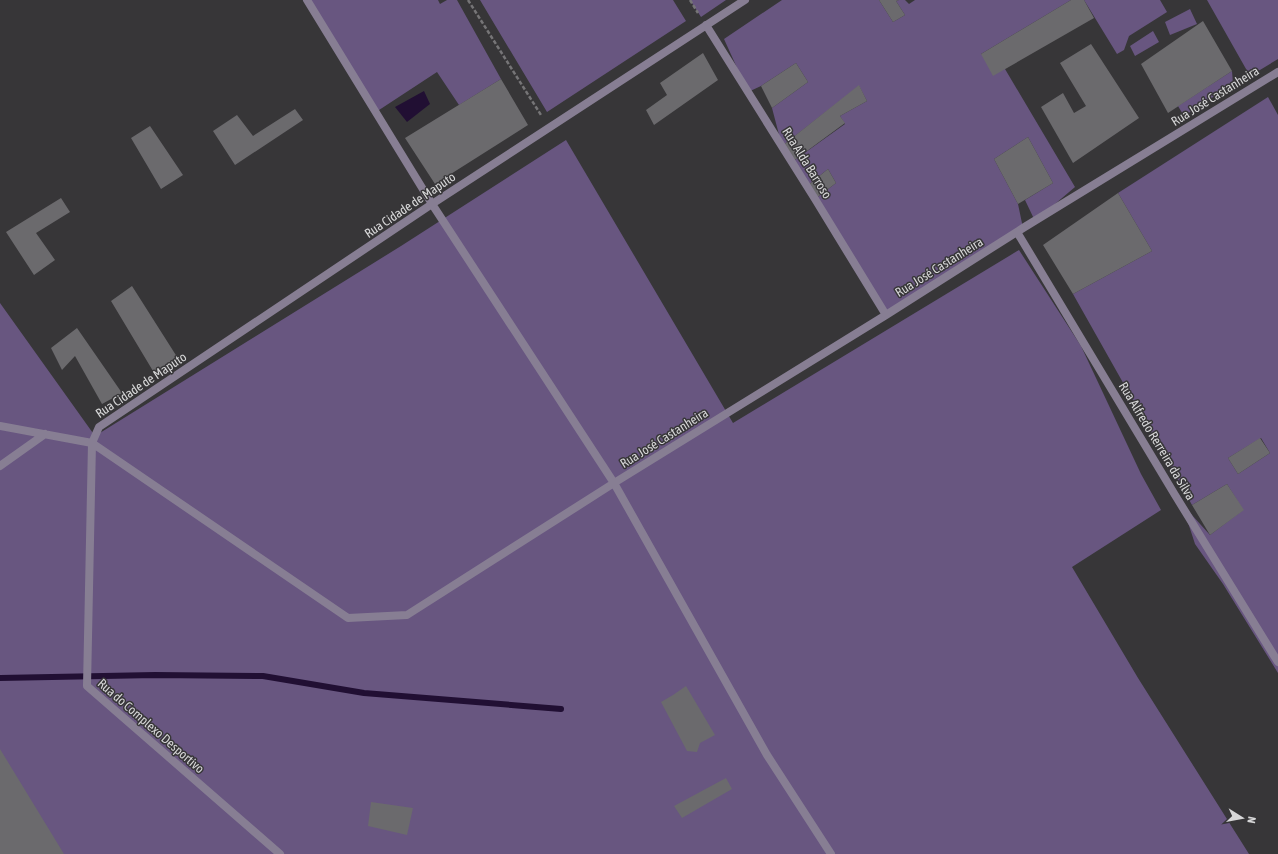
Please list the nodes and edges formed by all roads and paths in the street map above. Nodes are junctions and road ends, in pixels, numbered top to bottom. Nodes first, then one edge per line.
1 (307, 0) edge
2 (468, 0) edge
3 (745, 0) edge
4 (706, 25) junction
5 (1278, 72) edge
6 (549, 128) junction
7 (432, 204) junction
8 (1017, 232) junction
9 (886, 315) junction
10 (0, 426) edge
11 (44, 434) junction
12 (93, 440) junction
13 (0, 466) edge
14 (614, 483) junction
15 (1278, 662) edge
16 (280, 854) edge
17 (831, 854) edge

1 - 7 street
2 - 6 path
3 - 4 street, Rua Cidade de Maputo
4 - 6 street, Rua Cidade de Maputo
4 - 9 street, Rua Alda Barroso
5 - 8 street, Rua José Castanheira
6 - 7 street, Rua Cidade de Maputo
7 - 12 street, Rua Cidade de Maputo
7 - 14 street
8 - 9 street, Rua José Castanheira
8 - 15 street, Rua Alfredo Rerreira da Silva
9 - 14 street, Rua José Castanheira
10 - 11 street
11 - 12 street
11 - 13 street
12 - 14 street, Rua José Castanheira
12 - 16 street, Rua do Complexo Desportivo
14 - 17 street

